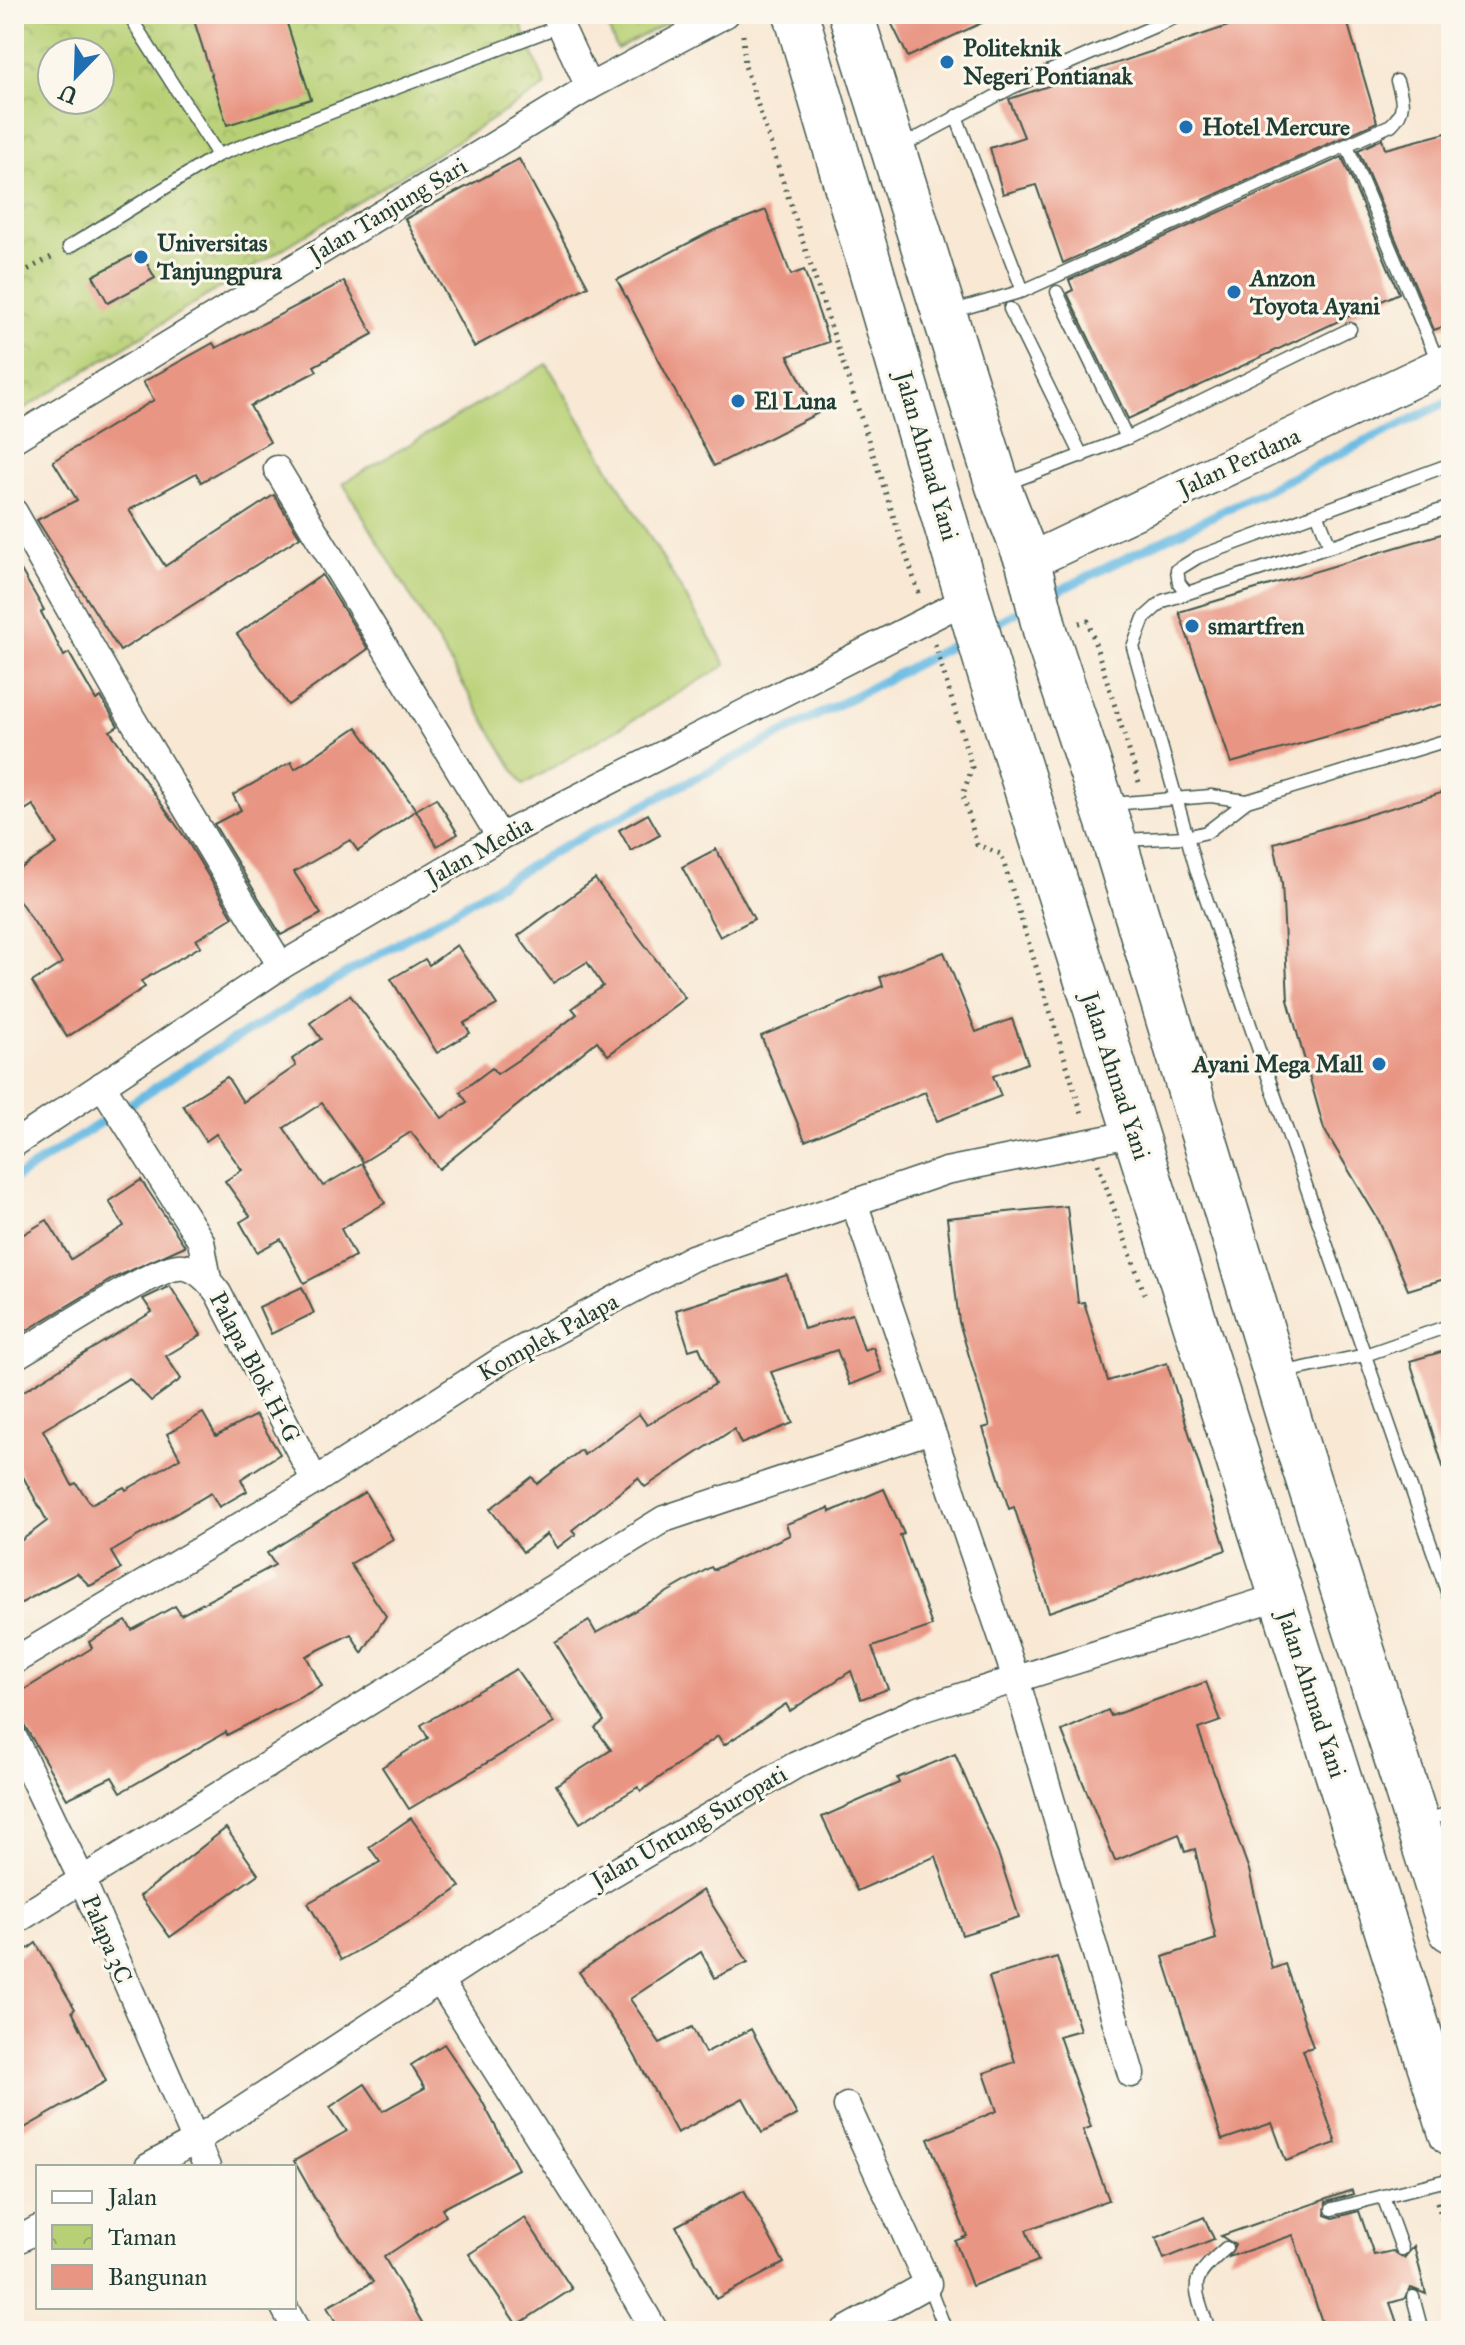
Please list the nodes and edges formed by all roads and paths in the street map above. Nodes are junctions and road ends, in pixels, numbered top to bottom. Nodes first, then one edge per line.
1 (128, 14) edge
2 (796, 14) edge
3 (851, 14) edge
4 (1183, 14) edge
5 (558, 20) edge
6 (734, 20) edge
7 (1397, 81) dead end
8 (589, 87) junction
9 (956, 116) junction
10 (1347, 146) junction
11 (893, 151) junction
12 (218, 155) junction
13 (69, 247) joint
14 (14, 277) edge
15 (1023, 291) junction
16 (1057, 292) dead end
17 (1010, 309) dead end
18 (943, 313) junction
19 (1350, 329) dead end
20 (1446, 364) edge
21 (1127, 438) junction
22 (14, 439) edge
23 (1082, 456) junction
24 (1451, 464) edge
25 (277, 469) dead end
26 (998, 486) junction
27 (1451, 507) edge
28 (14, 512) edge
29 (1317, 513) junction
30 (1330, 546) junction
31 (1029, 568) junction
32 (1187, 593) junction
33 (970, 606) junction
34 (1088, 621) dead end
35 (930, 627) junction
36 (943, 672) dead end
37 (1451, 739) edge
38 (1139, 781) dead end
39 (1177, 799) junction
40 (1247, 801) junction
41 (1108, 823) junction
42 (500, 837) junction
43 (1186, 837) junction
44 (281, 966) junction
45 (102, 1085) junction
46 (1135, 1133) junction
47 (14, 1144) edge
48 (855, 1205) junction
49 (208, 1279) junction
50 (1451, 1325) edge
51 (1365, 1355) junction
52 (14, 1357) edge
53 (1277, 1373) junction
54 (931, 1430) junction
55 (315, 1481) junction
56 (1281, 1596) junction
57 (1451, 1603) edge
58 (14, 1661) edge
59 (1016, 1679) junction
60 (14, 1738) edge
61 (1435, 1849) edge
62 (83, 1882) junction
63 (14, 1922) edge
64 (1451, 1930) edge
65 (441, 1983) junction
66 (1131, 2074) dead end
67 (847, 2106) dead end
68 (1451, 2133) edge
69 (193, 2142) junction
70 (152, 2165) edge
71 (206, 2165) edge
72 (1451, 2179) edge
73 (1384, 2199) junction
74 (1332, 2209) dead end
75 (36, 2230) edge
76 (14, 2242) edge
77 (1226, 2248) dead end
78 (1402, 2249) dead end
79 (928, 2284) junction
80 (1413, 2297) dead end
81 (285, 2309) edge
82 (297, 2331) edge
83 (655, 2331) edge
84 (844, 2331) edge
85 (946, 2331) edge
86 (1209, 2331) edge
87 (1422, 2331) edge

1 - 12 lane
2 - 33 highway, Jalan Ahmad Yani
3 - 11 highway
4 - 9 lane
5 - 8 street
5 - 12 lane
6 - 8 street, Jalan Tanjung Sari
6 - 35 path
7 - 10 lane
8 - 22 street, Jalan Tanjung Sari
9 - 11 lane
9 - 15 lane
10 - 15 lane
10 - 20 lane
11 - 18 highway
12 - 13 lane
13 - 14 path
15 - 18 lane
16 - 21 lane
17 - 23 lane
18 - 26 highway
19 - 21 lane
20 - 31 street, Jalan Perdana
21 - 23 lane
23 - 26 lane
24 - 29 lane
25 - 42 street
26 - 31 highway
27 - 30 lane
28 - 44 street
29 - 30 lane
29 - 32 lane
30 - 32 lane
31 - 41 highway
32 - 39 lane
33 - 35 street, Jalan Media
33 - 46 highway, Jalan Ahmad Yani
34 - 38 path
35 - 36 path
35 - 42 street, Jalan Media
37 - 40 lane
39 - 40 lane
39 - 41 lane
39 - 43 lane
40 - 43 lane
41 - 43 lane
41 - 53 highway
42 - 44 street, Jalan Media
43 - 51 lane
44 - 45 street, Jalan Media
45 - 47 street, Jalan Media
45 - 49 street
46 - 48 street, Komplek Palapa
46 - 56 highway, Jalan Ahmad Yani
48 - 54 street
48 - 55 street, Komplek Palapa
49 - 52 street, Palapa Blok H-G
49 - 55 street, Palapa Blok H-G
50 - 51 lane
51 - 53 lane
51 - 57 lane
53 - 61 highway
54 - 59 street
54 - 62 street
55 - 58 street, Komplek Palapa
56 - 59 street, Jalan Untung Suropati
56 - 68 highway, Jalan Ahmad Yani
59 - 65 street, Jalan Untung Suropati
59 - 66 street
60 - 62 street, Palapa 3C
61 - 64 highway
62 - 63 street
62 - 69 street, Palapa 3C
65 - 69 street, Jalan Untung Suropati
65 - 83 street
67 - 79 street
69 - 70 street, Jalan Untung Suropati
69 - 71 street, Palapa 3C
72 - 73 lane
73 - 74 lane
73 - 78 lane
75 - 76 street
77 - 86 lane
79 - 84 street
79 - 85 lane
80 - 87 lane
81 - 82 street

